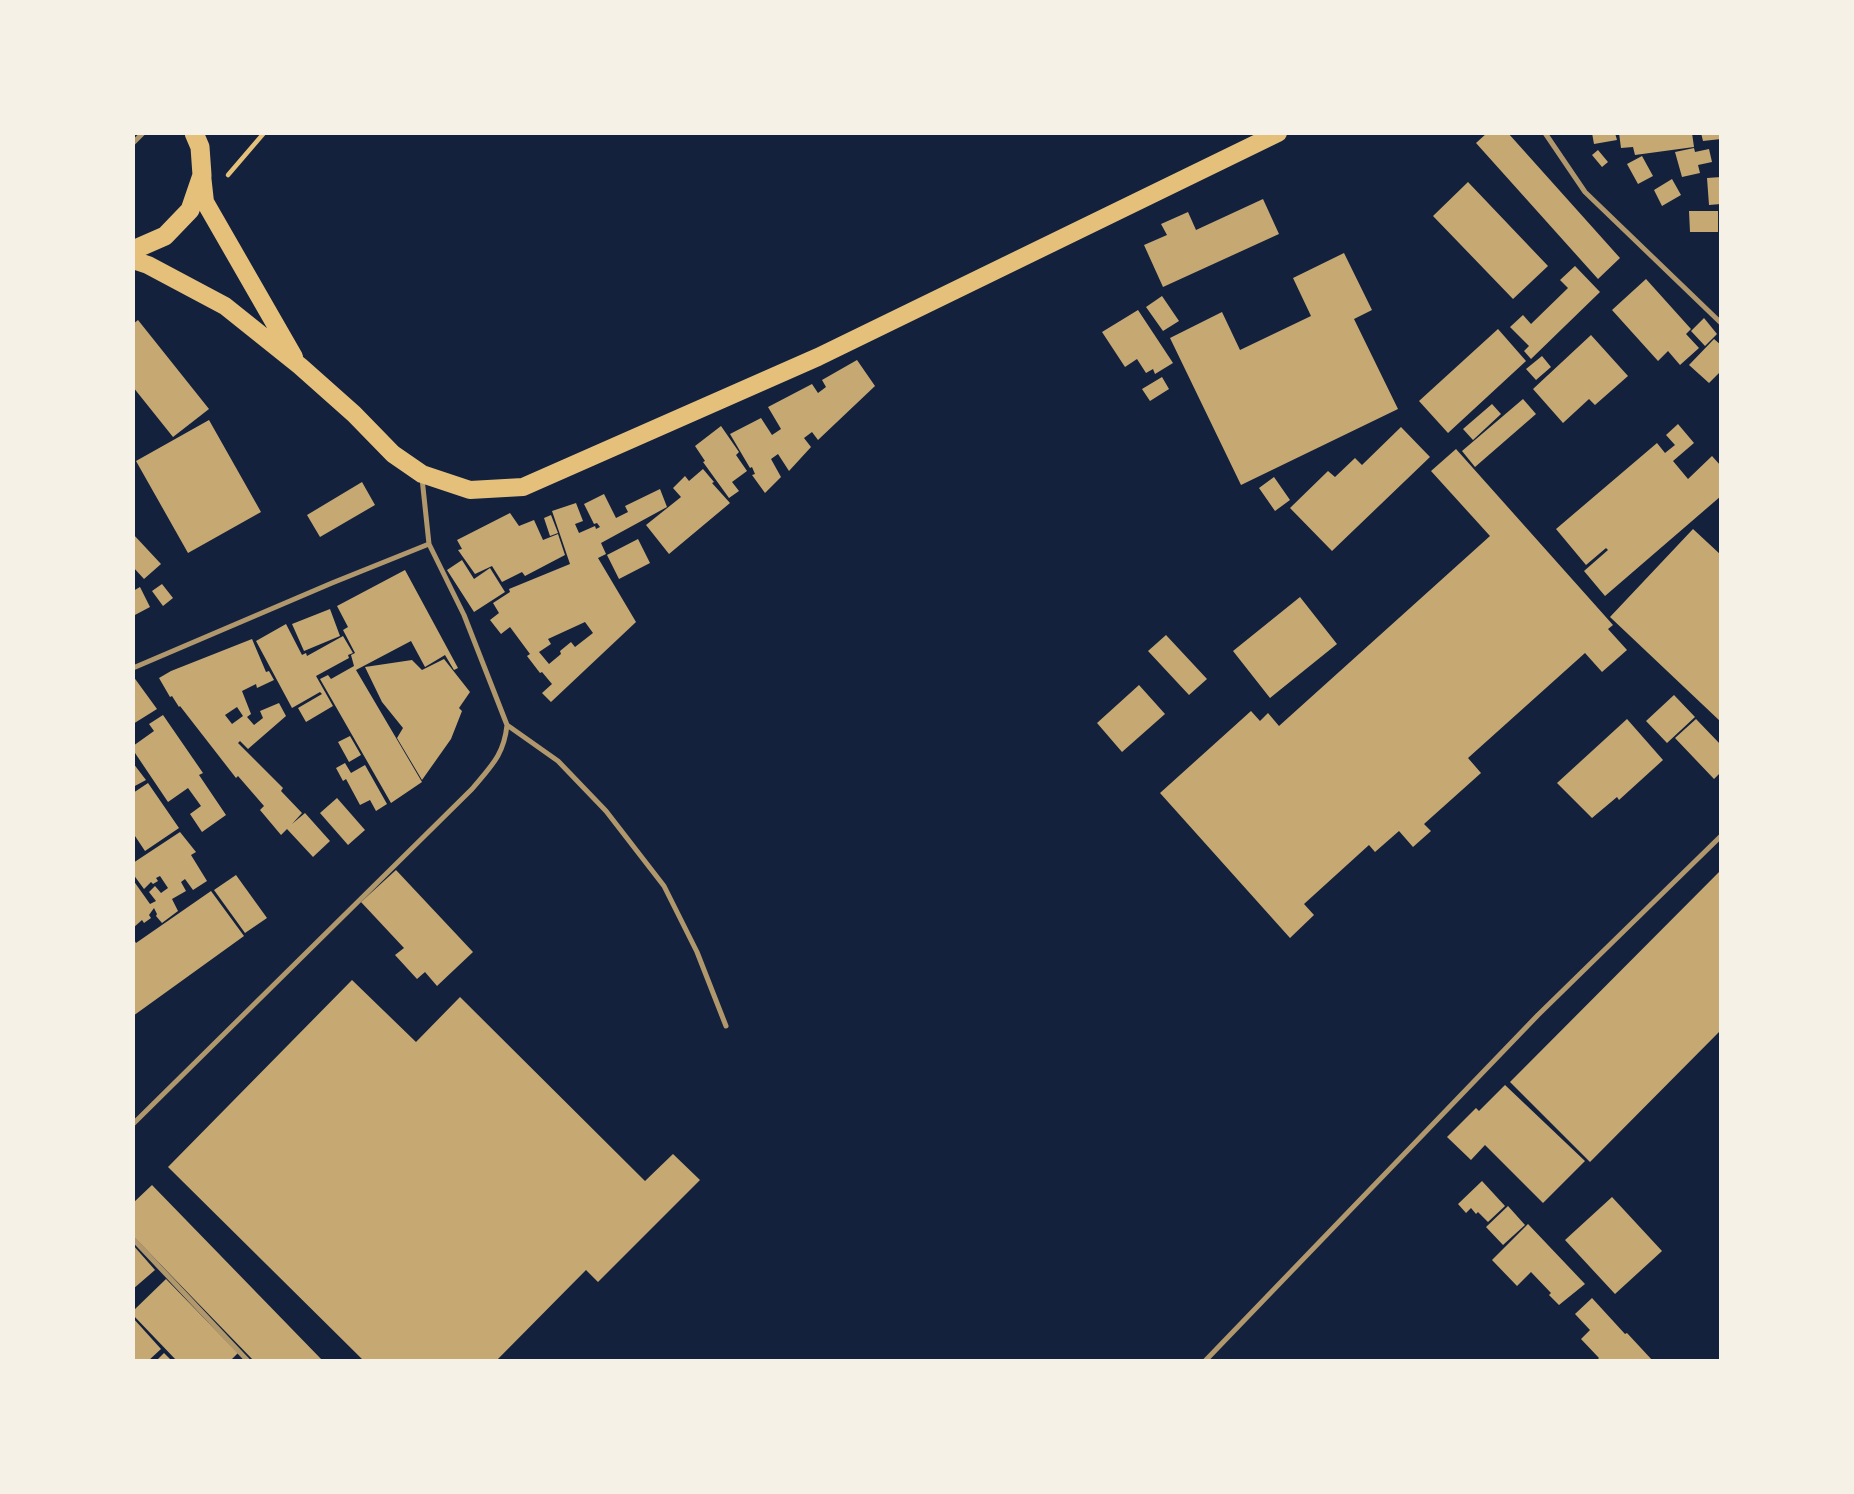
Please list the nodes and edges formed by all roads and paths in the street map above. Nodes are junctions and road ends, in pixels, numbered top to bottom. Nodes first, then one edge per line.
1 (143, 133) edge
2 (1278, 133) edge
3 (1545, 133) edge
4 (202, 138) edge
5 (133, 143) edge
6 (133, 250) edge
7 (133, 260) edge
8 (1721, 323) edge
9 (300, 366) junction
10 (422, 474) junction
11 (429, 544) junction
12 (133, 668) edge
13 (507, 725) junction
14 (1721, 836) edge
15 (726, 1026) dead end
16 (133, 1124) edge
17 (133, 1239) edge
18 (248, 1361) edge
19 (1205, 1361) edge

1 - 5 lane
2 - 10 main road
3 - 8 lane
4 - 6 highway
4 - 9 main road
7 - 9 main road
9 - 10 main road
10 - 11 lane
11 - 12 lane
11 - 13 lane
13 - 15 lane
13 - 16 lane
14 - 19 lane
17 - 18 lane

